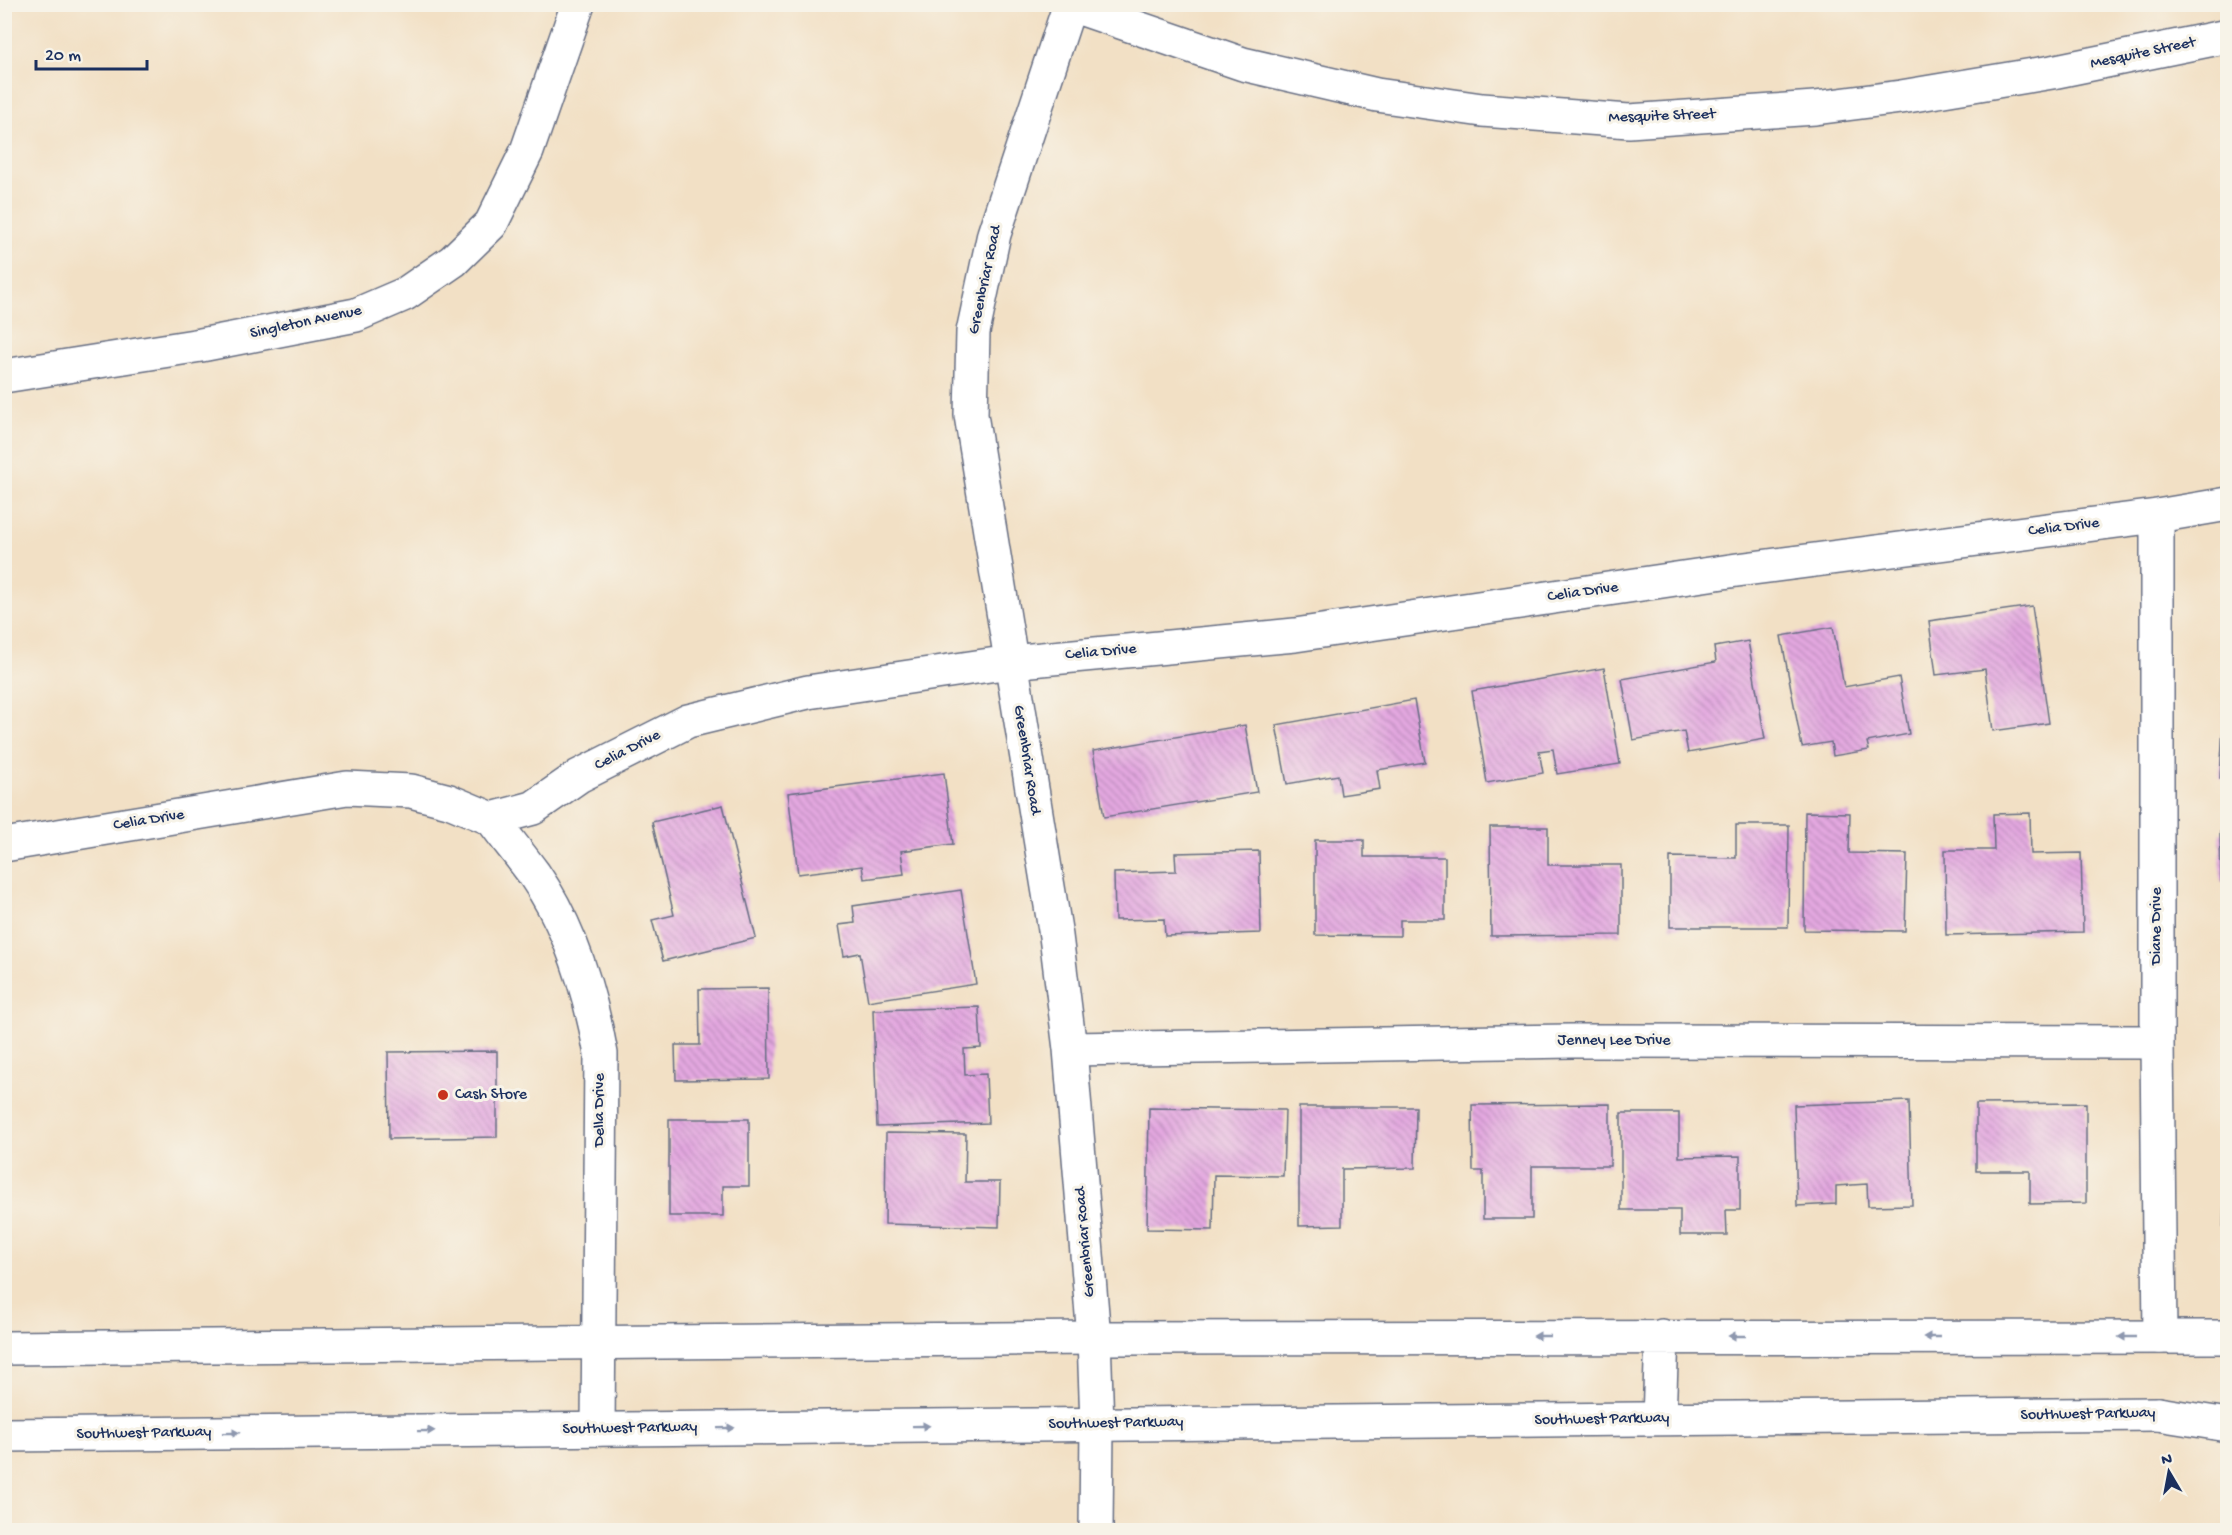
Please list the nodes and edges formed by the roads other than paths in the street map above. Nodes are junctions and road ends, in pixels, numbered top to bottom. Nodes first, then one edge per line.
1 (578, 4) edge
2 (1069, 5) edge
3 (2228, 36) edge
4 (4, 376) edge
5 (2228, 504) edge
6 (2157, 516) junction
7 (1010, 662) junction
8 (492, 819) junction
9 (4, 845) edge
10 (2157, 1042) junction
11 (1070, 1049) junction
12 (1662, 1336) junction
13 (2160, 1337) junction
14 (2228, 1337) edge
15 (1094, 1338) junction
16 (599, 1343) junction
17 (4, 1348) edge
18 (2158, 1414) junction
19 (2228, 1414) edge
20 (1659, 1419) junction
21 (1096, 1424) junction
22 (2228, 1425) edge
23 (598, 1429) junction
24 (4, 1435) edge
25 (1096, 1530) edge

1 - 4 main road, Singleton Avenue
2 - 3 main road, Mesquite Street
2 - 7 main road, Greenbriar Road
5 - 6 main road, Celia Drive
6 - 7 main road, Celia Drive
6 - 10 main road, Diane Drive
7 - 8 main road, Celia Drive
7 - 11 main road, Greenbriar Road
8 - 9 main road, Celia Drive
8 - 16 main road, Della Drive
10 - 11 main road, Jenney Lee Drive
10 - 13 main road, Diane Drive
11 - 15 main road, Greenbriar Road
13 -> 12 main road
12 -> 15 main road
12 - 20 main road
13 - 14 main road
15 - 16 main road
15 - 21 main road, Greenbriar Road
16 - 17 main road
16 - 23 main road, Della Drive
18 - 19 main road, Southwest Parkway
18 - 20 main road, Southwest Parkway
18 - 22 main road
20 - 21 main road, Southwest Parkway
23 -> 21 main road, Southwest Parkway
21 - 25 main road, Greenbriar Road
24 -> 23 main road, Southwest Parkway

